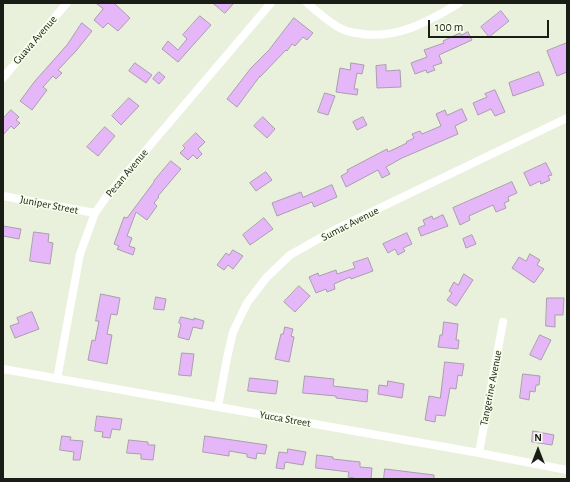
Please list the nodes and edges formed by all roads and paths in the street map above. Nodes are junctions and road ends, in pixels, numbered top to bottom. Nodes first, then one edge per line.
1 (67, 3) edge
2 (271, 3) edge
3 (307, 3) edge
4 (459, 3) edge
5 (3, 78) edge
6 (567, 118) edge
7 (3, 196) edge
8 (95, 213) junction
9 (503, 322) dead end
10 (3, 369) edge
11 (57, 379) junction
12 (218, 407) junction
13 (479, 453) junction
14 (567, 470) edge

1 - 5 street, Guava Avenue
2 - 8 street, Pecan Avenue
3 - 4 street
6 - 12 street, Sumac Avenue
7 - 8 street, Juniper Street
8 - 11 street, Pecan Avenue
9 - 13 street, Tangerine Avenue
10 - 11 street, Yucca Street
11 - 12 street, Yucca Street
12 - 13 street, Yucca Street
13 - 14 street, Yucca Street

